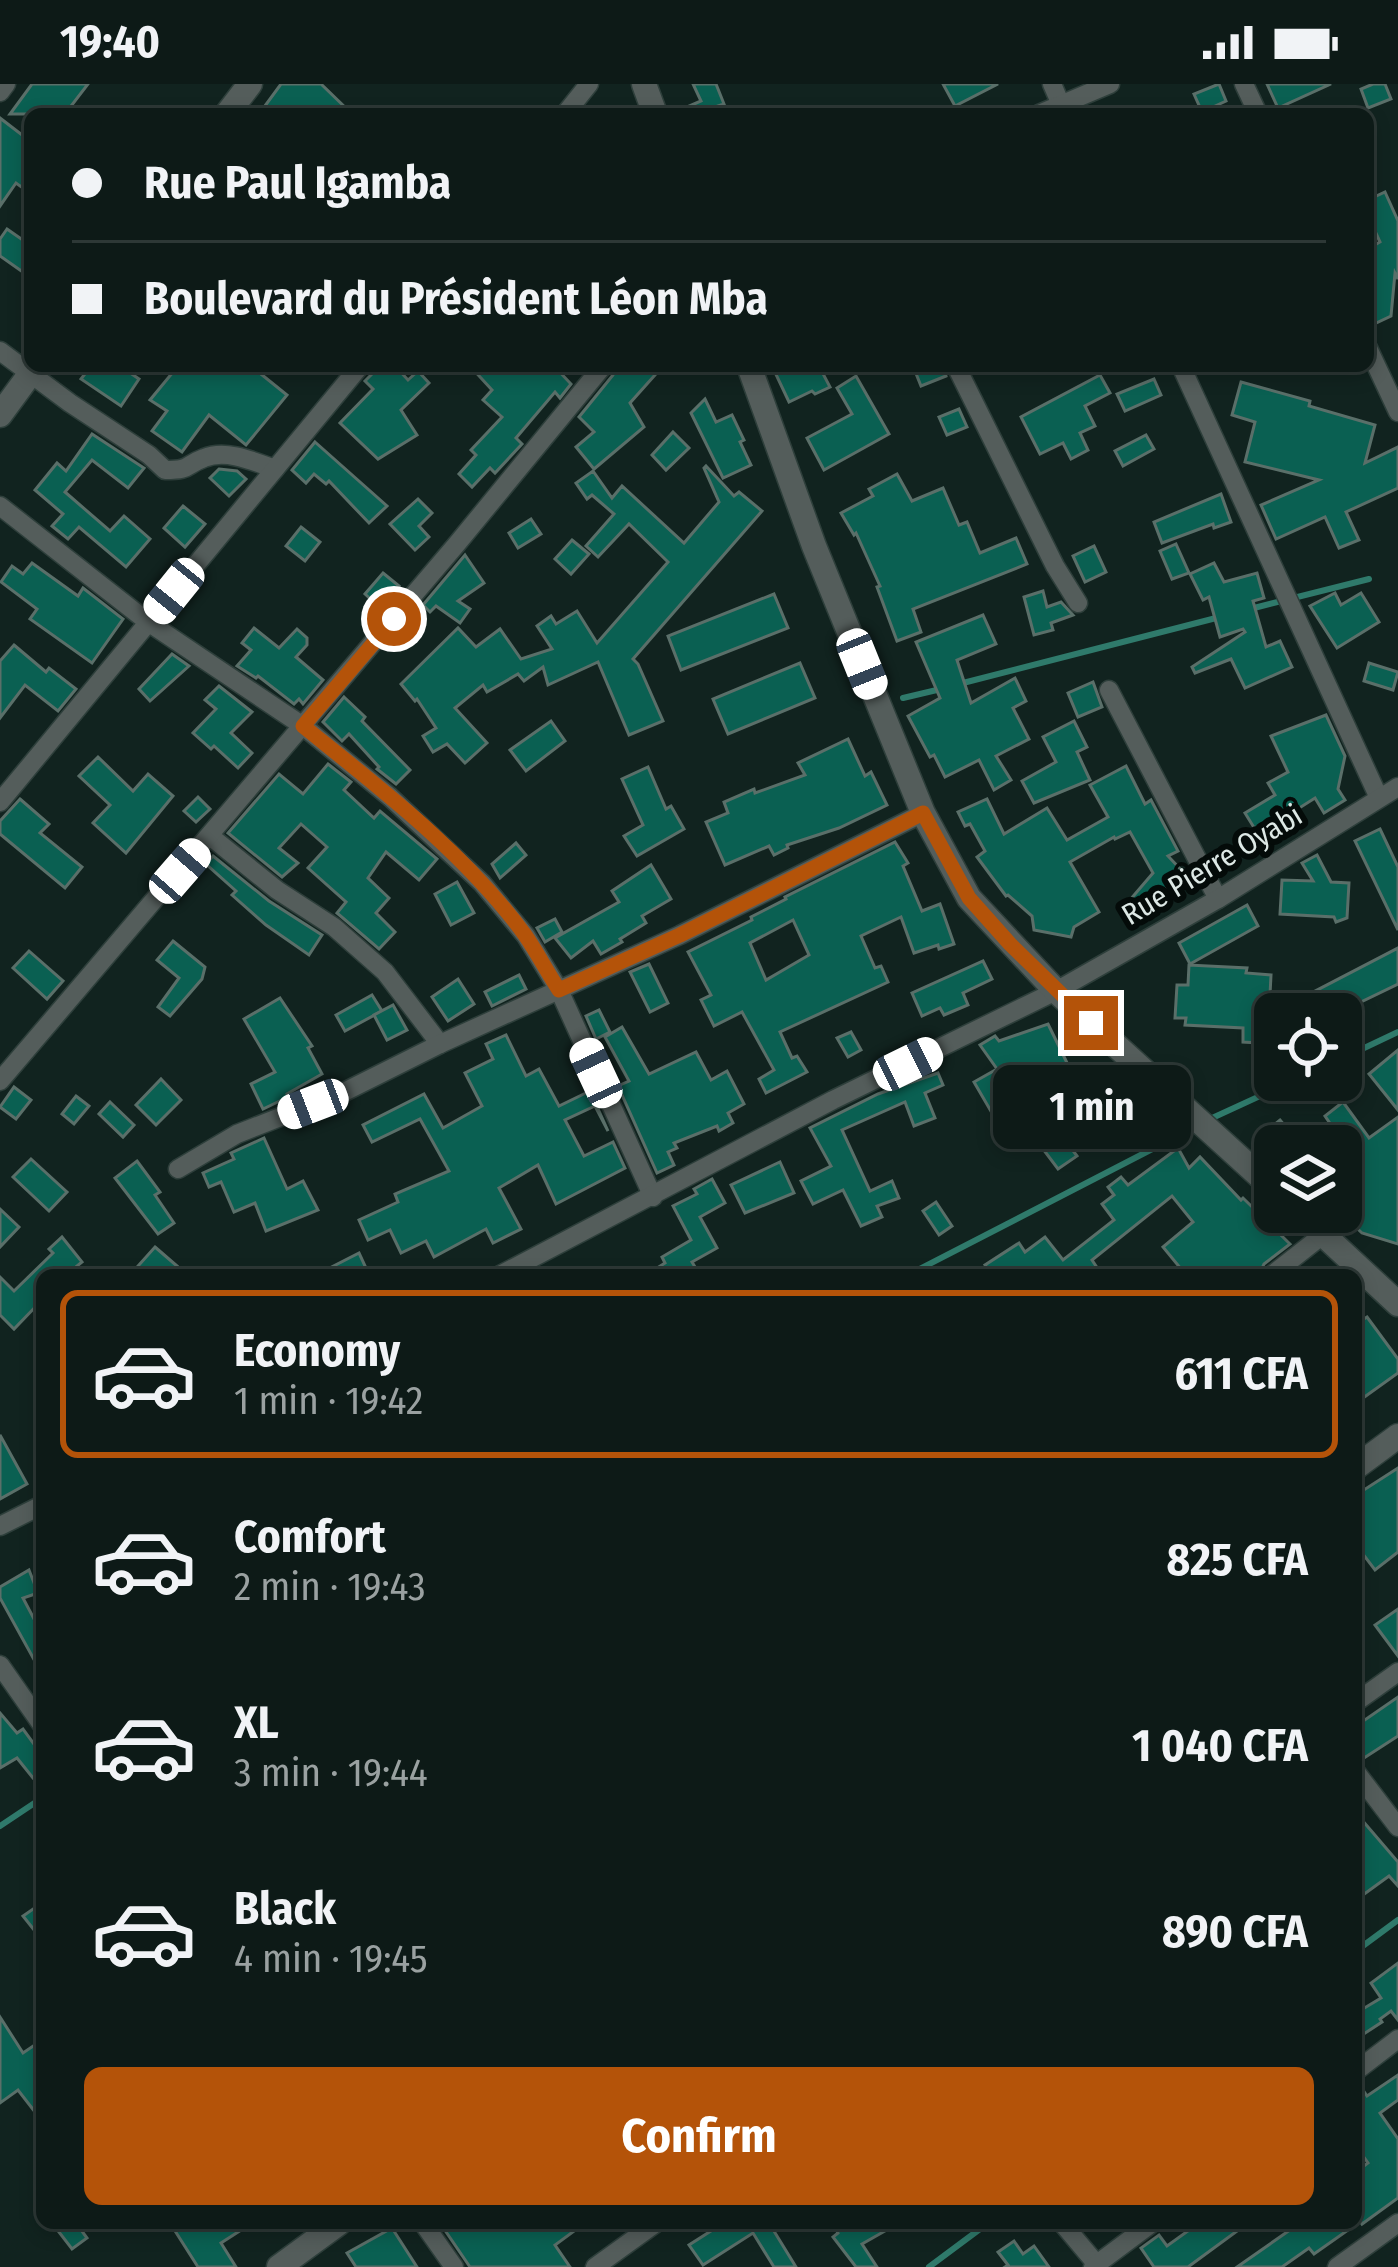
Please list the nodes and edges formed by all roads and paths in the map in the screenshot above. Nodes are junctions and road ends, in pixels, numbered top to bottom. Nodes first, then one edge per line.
1 (6, 84) edge
2 (250, 84) edge
3 (590, 84) edge
4 (1110, 84) edge
5 (0, 92) edge
6 (232, 108) edge
7 (570, 108) edge
8 (1065, 108) edge
9 (1374, 361) edge
10 (32, 372) edge
11 (35, 372) edge
12 (355, 372) edge
13 (598, 372) edge
14 (751, 372) edge
15 (959, 372) edge
16 (1184, 372) edge
17 (1398, 412) edge
18 (0, 415) edge
19 (275, 469) junction
20 (0, 506) edge
21 (1078, 603) dead end
22 (148, 622) junction
23 (1109, 689) dead end
24 (303, 726) junction
25 (1398, 787) edge
26 (1379, 798) junction
27 (0, 802) edge
28 (923, 813) junction
29 (210, 836) junction
30 (1218, 899) junction
31 (559, 990) junction
32 (1056, 991) junction
33 (440, 1044) junction
34 (0, 1082) edge
35 (178, 1169) dead end
36 (1254, 1171) edge
37 (653, 1197) junction
38 (1324, 1234) joint
39 (512, 1269) edge
40 (1280, 1269) edge
41 (1361, 1269) edge
42 (1362, 1270) edge
43 (1398, 1304) edge
44 (1398, 1436) edge
45 (1362, 1463) edge
46 (36, 1507) edge
47 (0, 1526) edge
48 (0, 1665) edge
49 (1398, 1672) edge
50 (1362, 1698) edge
51 (36, 1716) edge
52 (1362, 1780) edge
53 (1398, 1827) edge
54 (1398, 2039) edge
55 (1362, 2066) edge
56 (1398, 2223) edge
57 (331, 2229) edge
58 (427, 2229) edge
59 (648, 2229) edge
60 (1067, 2229) edge
61 (1144, 2229) edge
62 (1096, 2266) edge
63 (279, 2267) edge
64 (454, 2267) edge
65 (596, 2267) edge
66 (1337, 2267) edge

1 - 5 street
2 - 6 street
3 - 7 street
4 - 8 street
9 - 17 street
10 - 18 street
11 - 19 street
12 - 19 street
13 - 24 street
14 - 28 street
15 - 21 street
16 - 26 street
19 - 22 street
20 - 22 street
22 - 24 street
22 - 27 street
23 - 30 street
24 - 29 street
24 - 31 street
25 - 26 street, Rue Pierre Oyabi
26 - 30 street, Rue Pierre Oyabi
28 - 31 street
28 - 32 street
29 - 33 street
29 - 34 street
30 - 32 street, Rue Pierre Oyabi
31 - 33 street
31 - 37 street
32 - 36 street
32 - 37 street, Rue Pierre Oyabi
33 - 35 street
37 - 39 street, Rue Pierre Oyabi
38 - 40 street
38 - 41 street
42 - 43 street
44 - 45 street
46 - 47 street
48 - 51 street
49 - 50 street
52 - 53 street
54 - 55 street
56 - 66 street
57 - 63 street
58 - 64 street
59 - 65 street
60 - 62 street
61 - 62 street

